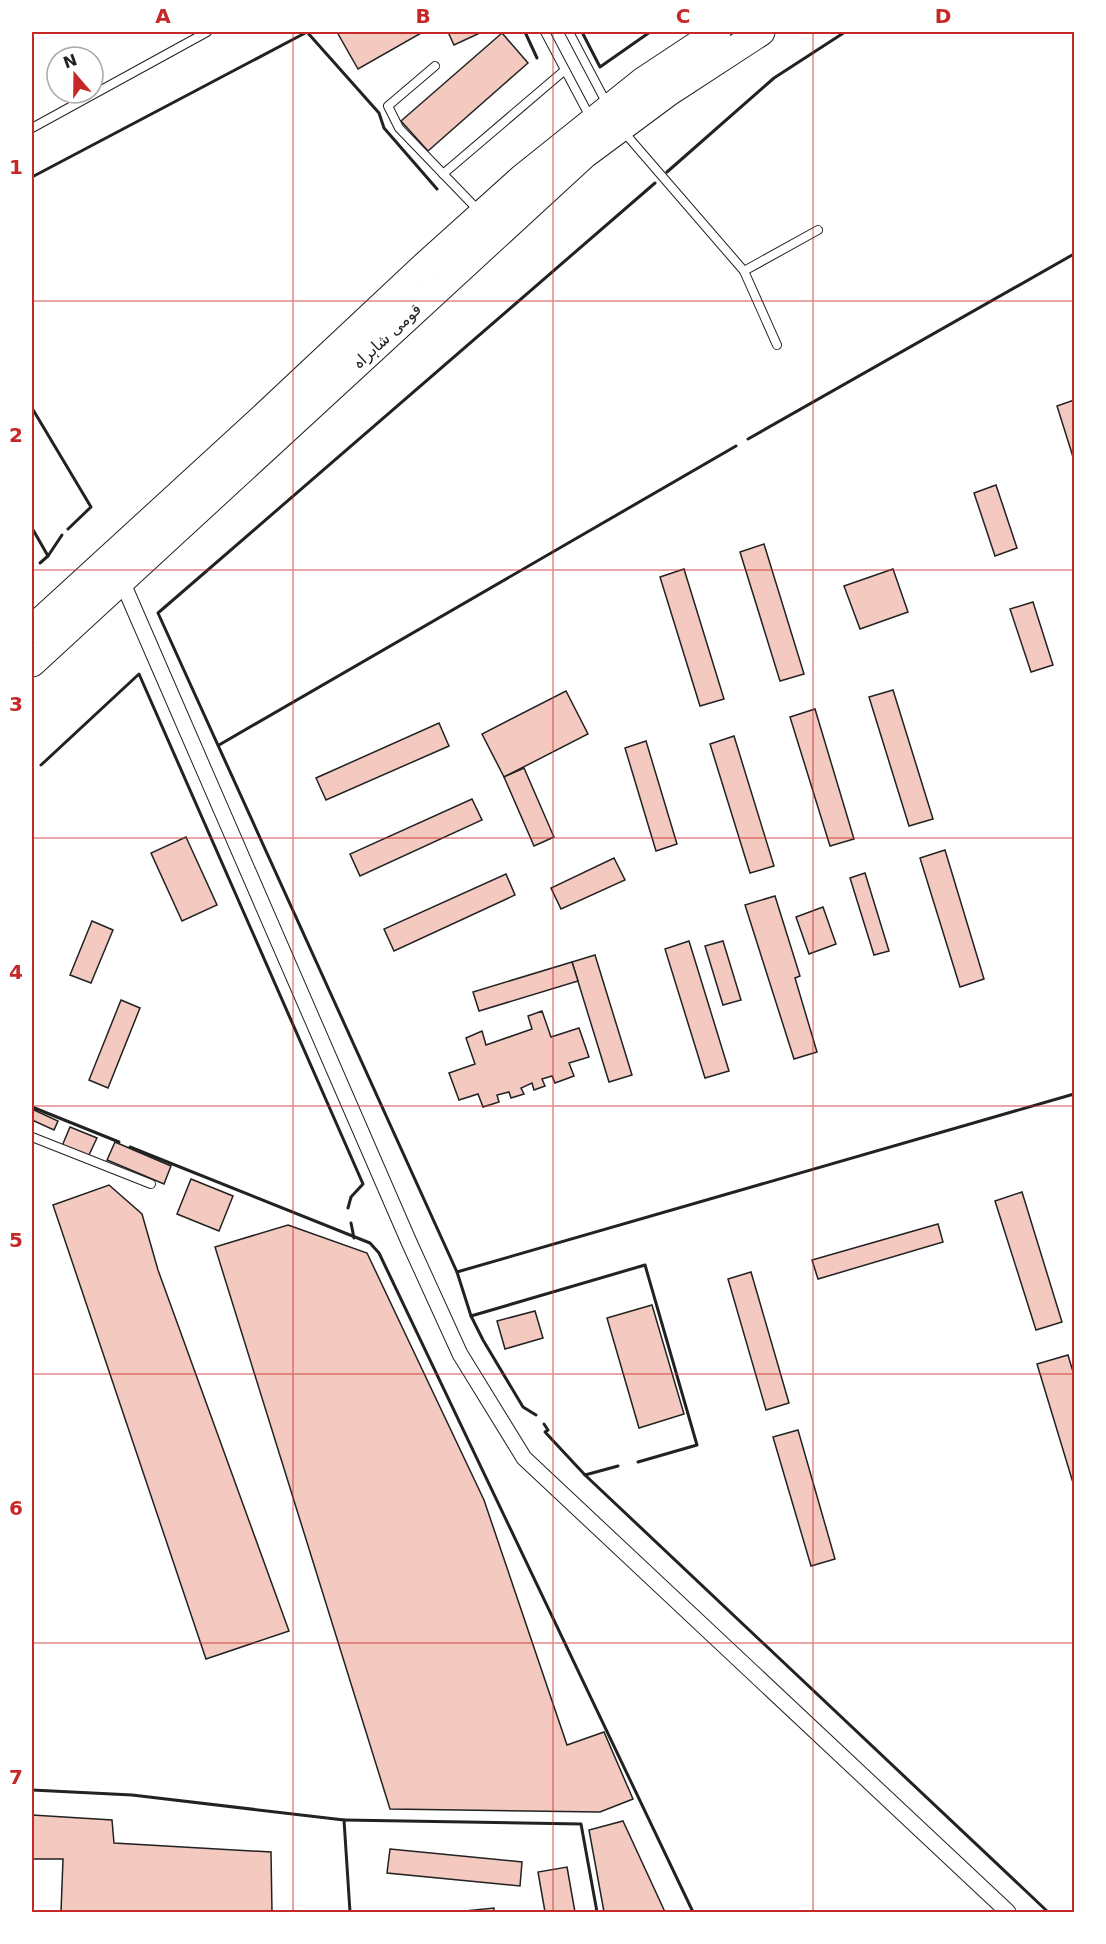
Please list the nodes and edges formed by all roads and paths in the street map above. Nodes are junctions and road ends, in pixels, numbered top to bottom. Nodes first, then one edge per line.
1 (207, 32) edge
2 (545, 32) edge
3 (569, 32) edge
4 (717, 32) edge
5 (761, 32) edge
6 (435, 66) dead end
7 (565, 70) junction
8 (607, 119) junction
9 (32, 128) edge
10 (443, 174) junction
11 (482, 214) junction
12 (818, 230) dead end
13 (744, 271) junction
14 (777, 345) dead end
15 (122, 579) junction
16 (32, 629) edge
17 (32, 663) edge
18 (32, 1137) edge
19 (151, 1184) dead end
20 (1008, 1912) edge

1 - 9 lane
2 - 7 lane
3 - 8 lane
4 - 8 highway, قومی شاہراہ
5 - 8 highway, قومی شاہراہ
6 - 10 lane
7 - 8 lane
7 - 10 lane
8 - 11 highway, قومی شاہراہ
8 - 13 lane
8 - 15 highway, قومی شاہراہ
10 - 11 lane
11 - 16 highway, قومی شاہراہ
12 - 13 lane
13 - 14 lane
15 - 17 highway, قومی شاہراہ
15 - 20 street
18 - 19 lane

